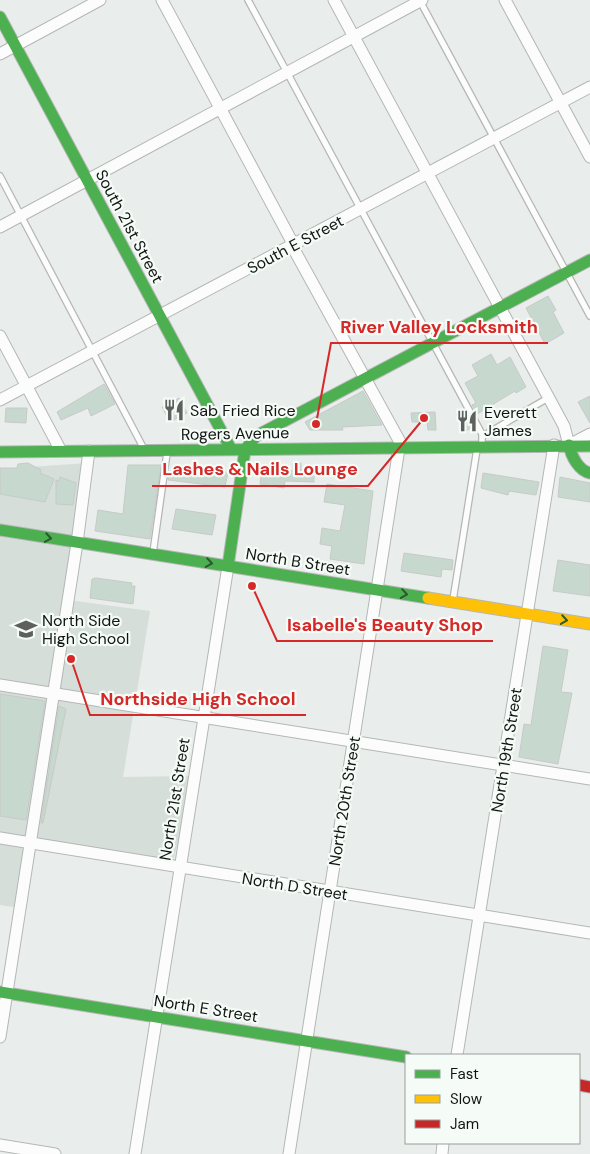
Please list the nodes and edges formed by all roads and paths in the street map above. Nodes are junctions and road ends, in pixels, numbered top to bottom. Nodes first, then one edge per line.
1 (100, 0) edge
2 (162, 0) edge
3 (248, 0) edge
4 (334, 0) edge
5 (420, 0) edge
6 (505, 0) edge
7 (0, 17) edge
8 (354, 37) junction
9 (15, 46) junction
10 (0, 54) edge
11 (288, 72) junction
12 (590, 87) edge
13 (561, 103) junction
14 (220, 109) junction
15 (494, 139) junction
16 (590, 156) edge
17 (427, 174) junction
18 (0, 176) edge
19 (87, 180) junction
20 (361, 210) junction
21 (22, 216) junction
22 (0, 228) edge
23 (293, 246) junction
24 (590, 260) edge
25 (566, 272) junction
26 (500, 307) junction
27 (160, 316) junction
28 (590, 316) edge
29 (0, 336) edge
30 (433, 343) junction
31 (92, 352) junction
32 (365, 378) junction
33 (26, 386) junction
34 (548, 398) junction
35 (0, 400) edge
36 (590, 434) edge
37 (481, 443) junction
38 (569, 445) junction
39 (554, 446) junction
40 (590, 446) edge
41 (399, 448) junction
42 (231, 449) junction
43 (145, 450) junction
44 (167, 450) junction
45 (245, 450) junction
46 (61, 451) junction
47 (89, 451) junction
48 (0, 452) edge
49 (590, 473) edge
50 (0, 530) edge
51 (77, 543) junction
52 (153, 555) junction
53 (228, 566) junction
54 (377, 590) junction
55 (452, 602) junction
56 (527, 614) junction
57 (590, 624) edge
58 (0, 685) edge
59 (53, 693) junction
60 (204, 717) junction
61 (354, 742) junction
62 (504, 766) junction
63 (590, 779) edge
64 (0, 838) edge
65 (30, 843) junction
66 (180, 867) junction
67 (330, 892) junction
68 (480, 916) junction
69 (590, 933) edge
70 (3, 992) edge
71 (156, 1017) junction
72 (0, 1037) edge
73 (307, 1041) junction
74 (457, 1054) edge
75 (405, 1057) edge
76 (0, 1145) edge
77 (55, 1154) edge
78 (135, 1154) edge
79 (289, 1154) edge

1 - 9 street
2 - 14 street
3 - 11 lane
4 - 8 street
5 - 8 street
5 - 15 lane
6 - 13 street
7 - 9 street, South 21st Street
8 - 11 street
8 - 17 street
9 - 10 street
9 - 19 street, South 21st Street
11 - 14 street
11 - 20 lane
12 - 13 street, South E Street
13 - 15 street, South E Street
13 - 16 street
14 - 19 street
14 - 23 street
15 - 17 street, South E Street
15 - 25 lane
17 - 20 street, South E Street
17 - 26 street
18 - 21 lane
19 - 21 street
19 - 27 street, South 21st Street
20 - 23 street, South E Street
20 - 30 lane
21 - 22 street
21 - 31 lane
23 - 27 street, South E Street
23 - 32 street
24 - 25 street
25 - 26 street
25 - 28 lane
26 - 30 street
26 - 34 street
27 - 31 street, South E Street
27 - 42 street, South 21st Street
29 - 33 street
30 - 32 street
30 - 37 lane
31 - 33 street, South E Street
31 - 43 lane
32 - 41 street
32 - 45 street
33 - 35 street, South E Street
33 - 46 street
34 - 37 lane
34 - 38 street
36 - 38 street
37 - 39 street, Rogers Avenue
37 - 41 street, Rogers Avenue
37 - 55 lane
38 - 39 street, Rogers Avenue
38 - 40 street, Rogers Avenue
38 - 49 street
39 - 56 street, North 19th Street
41 - 45 street, Rogers Avenue
41 - 54 street, North 20th Street
42 - 44 street, Rogers Avenue
42 - 45 street, Rogers Avenue
43 - 44 street, Rogers Avenue
43 - 47 street, Rogers Avenue
44 - 52 lane
45 - 53 street, North 21st Street
46 - 47 street, Rogers Avenue
46 - 48 street, Rogers Avenue
47 - 51 street
50 -> 51 street, North B Street
51 - 52 street, North B Street
51 - 59 street
52 -> 53 street, North B Street
53 - 54 street, North B Street
53 - 60 street, North 21st Street
54 -> 55 street, North B Street
54 - 61 street, North 20th Street
55 - 56 street, North B Street
56 -> 57 street, North B Street
56 - 62 street, North 19th Street
58 - 59 street
59 - 60 street
59 - 65 street
60 - 61 street
60 - 66 street, North 21st Street
61 - 62 street
61 - 67 street, North 20th Street
62 - 63 street
62 - 68 street, North 19th Street
64 - 65 street, North D Street
65 - 66 street, North D Street
65 - 70 street
66 - 67 street, North D Street
66 - 71 street, North 21st Street
67 - 68 street, North D Street
67 - 73 street, North 20th Street
68 - 69 street, North D Street
68 - 74 street, North 19th Street
70 - 71 street, North E Street
70 - 72 street
71 - 73 street, North E Street
71 - 78 street, North 21st Street
73 - 75 street, North E Street
73 - 79 street, North 20th Street
76 - 77 street

